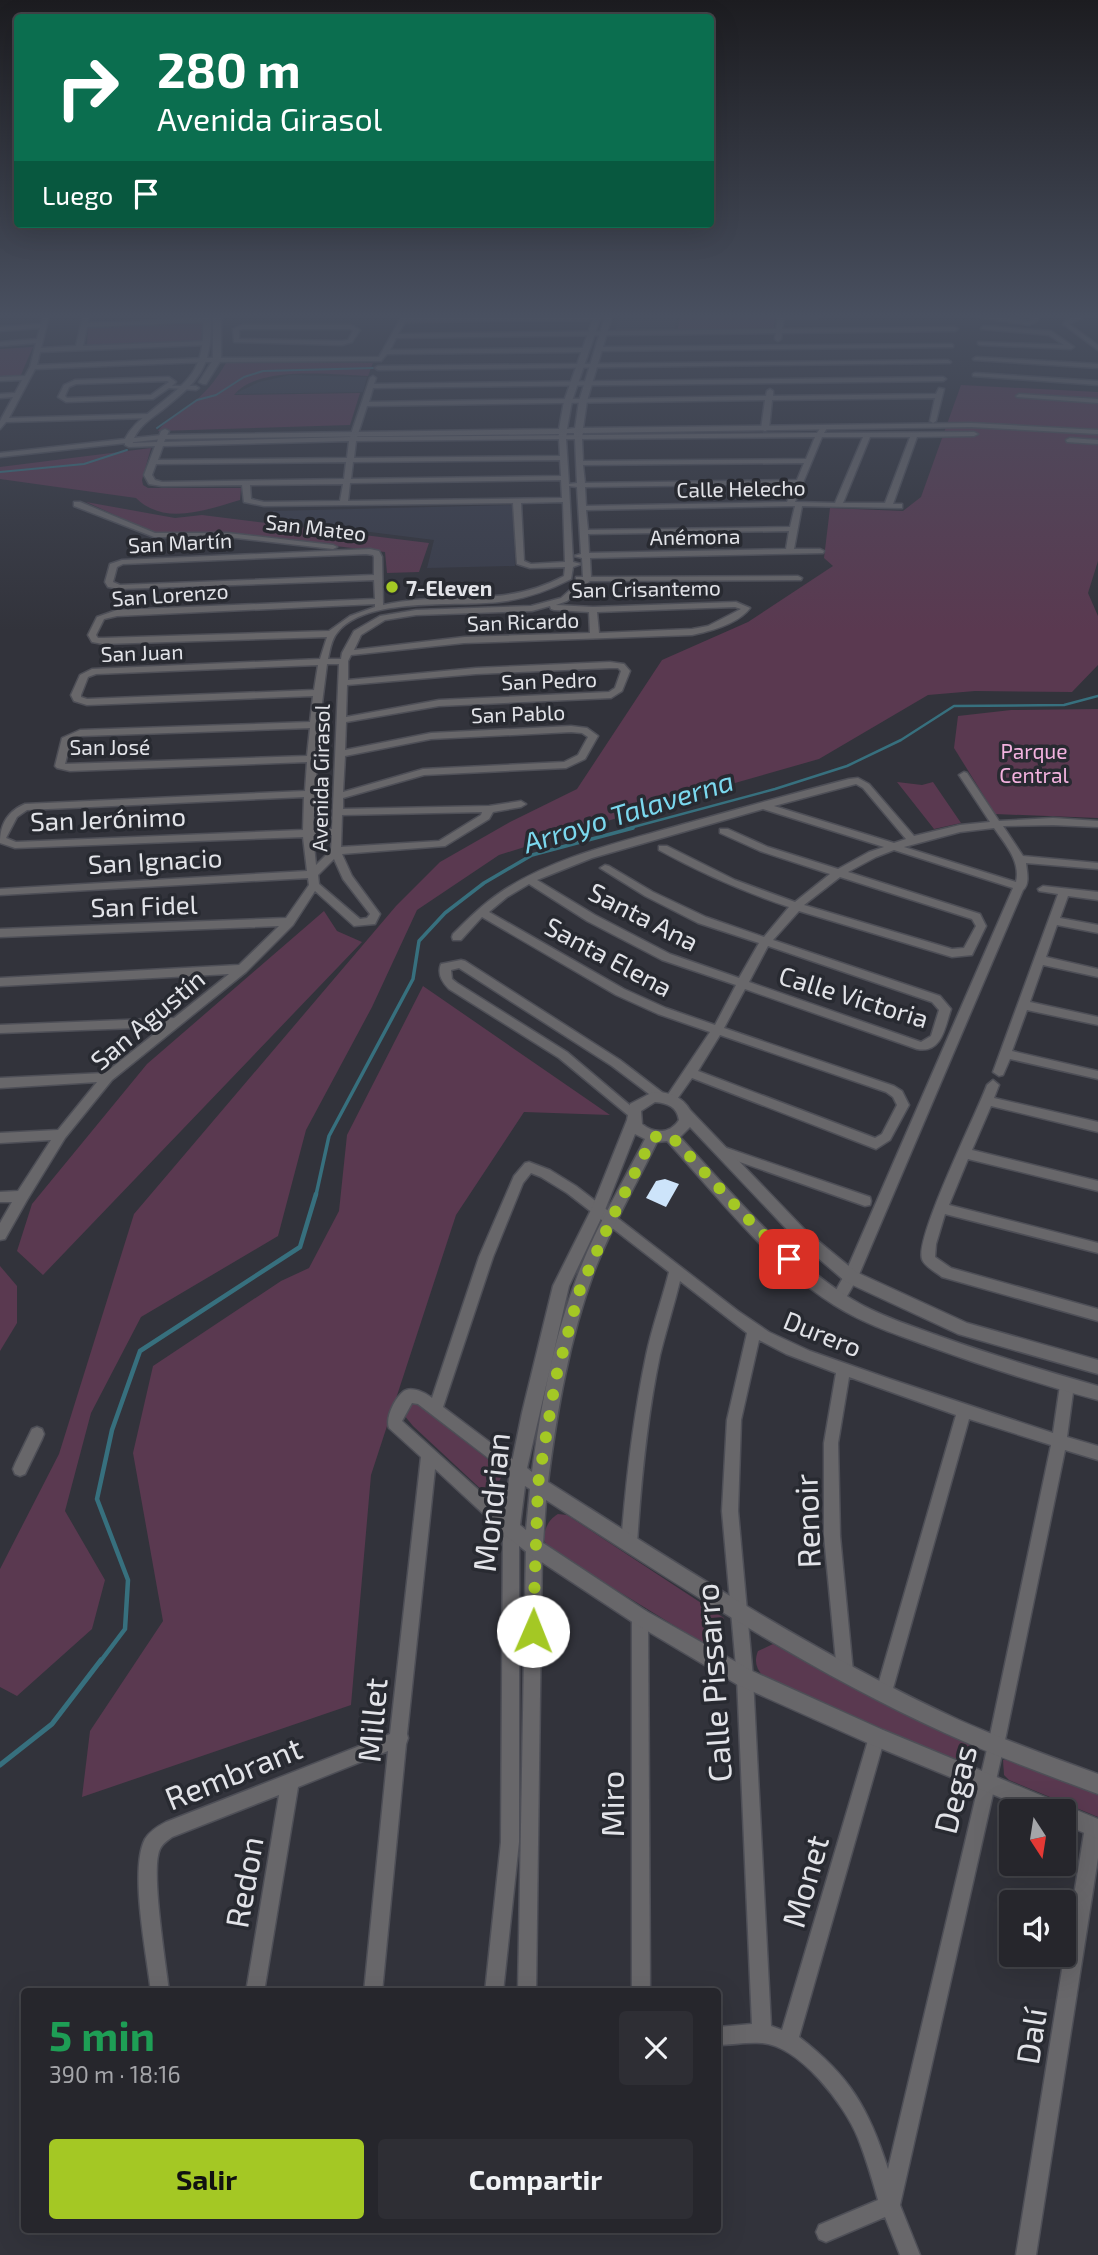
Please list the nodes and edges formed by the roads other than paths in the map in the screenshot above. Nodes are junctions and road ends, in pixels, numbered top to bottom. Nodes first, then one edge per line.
1 (145, 421) edge
2 (162, 421) edge
3 (358, 421) edge
4 (564, 421) edge
5 (580, 421) edge
6 (766, 421) edge
7 (932, 424) junction
8 (765, 426) junction
9 (1031, 428) junction
10 (972, 430) junction
11 (562, 431) junction
12 (578, 431) junction
13 (822, 431) junction
14 (1098, 432) edge
15 (354, 433) junction
16 (868, 434) junction
17 (914, 434) junction
18 (995, 435) junction
19 (162, 437) junction
20 (145, 438) junction
21 (130, 439) junction
22 (1098, 442) edge
23 (0, 449) edge
24 (0, 455) edge
25 (564, 458) junction
26 (0, 461) edge
27 (349, 461) junction
28 (810, 461) junction
29 (153, 462) junction
30 (579, 463) junction
31 (346, 481) junction
32 (564, 482) junction
33 (800, 482) junction
34 (246, 484) junction
35 (580, 485) junction
36 (565, 500) junction
37 (517, 501) junction
38 (344, 502) junction
39 (77, 504) dead end
40 (790, 504) junction
41 (799, 505) junction
42 (838, 505) junction
43 (888, 506) junction
44 (899, 506) dead end
45 (582, 508) junction
46 (794, 529) junction
47 (584, 531) junction
48 (370, 551) junction
49 (820, 551) dead end
50 (789, 552) junction
51 (570, 560) junction
52 (586, 560) junction
53 (379, 577) junction
54 (568, 577) junction
55 (798, 578) dead end
56 (587, 580) junction
57 (520, 598) junction
58 (379, 604) junction
59 (547, 606) junction
60 (523, 609) junction
61 (593, 610) junction
62 (702, 631) joint
63 (331, 634) junction
64 (595, 636) junction
65 (345, 657) junction
66 (321, 663) junction
67 (343, 683) junction
68 (318, 693) junction
69 (343, 720) junction
70 (316, 725) junction
71 (340, 754) junction
72 (314, 759) junction
73 (964, 775) dead end
74 (310, 794) junction
75 (341, 796) junction
76 (521, 804) dead end
77 (763, 805) junction
78 (489, 809) junction
79 (338, 812) junction
80 (995, 823) junction
81 (1098, 824) edge
82 (724, 831) dead end
83 (337, 832) junction
84 (308, 833) junction
85 (911, 839) junction
86 (895, 846) junction
87 (663, 848) dead end
88 (336, 851) junction
89 (1020, 859) junction
90 (1098, 866) edge
91 (605, 868) dead end
92 (840, 873) junction
93 (314, 880) junction
94 (528, 880) junction
95 (1021, 887) junction
96 (1043, 889) dead end
97 (0, 892) edge
98 (1065, 892) junction
99 (1098, 895) edge
100 (797, 905) junction
101 (483, 913) junction
102 (1054, 921) junction
103 (289, 922) junction
104 (1098, 929) edge
105 (0, 933) edge
106 (457, 937) dead end
107 (767, 940) junction
108 (1040, 960) junction
109 (242, 969) junction
110 (1098, 973) edge
111 (0, 982) edge
112 (743, 984) junction
113 (1024, 1005) junction
114 (1098, 1021) edge
115 (176, 1022) junction
116 (0, 1029) edge
117 (718, 1031) junction
118 (1007, 1054) junction
119 (999, 1072) dead end
120 (691, 1073) junction
121 (1098, 1075) edge
122 (108, 1077) junction
123 (0, 1083) edge
124 (993, 1085) dead end
125 (666, 1098) junction
126 (988, 1101) junction
127 (685, 1114) junction
128 (633, 1118) junction
129 (1098, 1127) edge
130 (61, 1135) junction
131 (671, 1136) junction
132 (653, 1137) junction
133 (0, 1138) edge
134 (721, 1152) junction
135 (966, 1154) junction
136 (1098, 1186) edge
137 (22, 1196) junction
138 (0, 1197) edge
139 (865, 1201) dead end
140 (942, 1208) junction
141 (604, 1215) junction
142 (0, 1235) edge
143 (1098, 1248) edge
144 (676, 1272) junction
145 (851, 1277) junction
146 (838, 1299) junction
147 (1098, 1315) edge
148 (754, 1331) junction
149 (1098, 1367) edge
150 (844, 1368) junction
151 (1067, 1385) junction
152 (1098, 1394) edge
153 (436, 1407) junction
154 (964, 1413) junction
155 (37, 1434) dead end
156 (1059, 1441) junction
157 (1098, 1453) edge
158 (429, 1454) junction
159 (20, 1469) dead end
160 (519, 1472) junction
161 (538, 1484) junction
162 (511, 1529) junction
163 (629, 1544) junction
164 (534, 1547) junction
165 (737, 1612) junction
166 (640, 1617) junction
167 (845, 1672) junction
168 (745, 1678) junction
169 (884, 1692) junction
170 (877, 1737) junction
171 (400, 1738) junction
172 (996, 1745) junction
173 (986, 1782) junction
174 (290, 1783) junction
175 (1098, 1784) edge
176 (1027, 1799) edge
177 (1076, 1819) edge
178 (1096, 1828) edge
179 (160, 1988) edge
180 (256, 1988) edge
181 (373, 1988) edge
182 (494, 1988) edge
183 (527, 1988) edge
184 (642, 1988) edge
185 (762, 2033) junction
186 (721, 2036) edge
187 (788, 2041) junction
188 (890, 2204) junction
189 (826, 2232) dead end
190 (910, 2255) edge
191 (1026, 2255) edge

1 - 21 street
2 - 20 street
3 - 15 street
4 - 11 street
5 - 12 street
6 - 8 street
7 - 8 street
7 - 10 street
7 - 13 street
8 - 12 street
8 - 13 street
9 - 10 street
9 - 14 street
9 - 18 street
10 - 17 street
10 - 18 street
11 - 12 street
11 - 15 street
11 - 15 street
11 - 25 street
12 - 13 street
12 - 30 street
13 - 16 street
13 - 28 street
15 - 19 street
15 - 27 street
16 - 17 street
16 - 42 street
17 - 43 street
18 - 22 street
19 - 20 street
19 - 29 street
20 - 21 street
21 - 23 street
21 - 24 street
21 - 26 street
25 - 27 street
25 - 32 street
27 - 29 street
27 - 31 street
28 - 30 street
28 - 33 street
29 - 34 street
30 - 35 street
31 - 32 street
31 - 34 street
31 - 38 street
32 - 35 street
32 - 36 street
33 - 35 street
33 - 40 street
34 - 38 street
35 - 45 street
36 - 37 street
36 - 51 street
37 - 38 street
37 - 51 street, Anémona
39 - 48 street, San Mateo
40 - 41 street, Calle Helecho
40 - 45 street, Calle Helecho
41 - 42 street, Calle Helecho
41 - 46 street
42 - 43 street, Calle Helecho
43 - 44 street, Calle Helecho
45 - 47 street
46 - 47 street
46 - 50 street
47 - 52 street
48 - 53 street, San Mateo
48 - 53 street, San Martín
49 - 50 street, Anémona
50 - 52 street, Anémona
51 - 52 street, Anémona
51 - 54 street
52 - 56 street
53 - 58 street, San Mateo
54 - 56 street
54 - 57 street
55 - 56 street
56 - 59 street
57 - 58 street
57 - 60 street
58 - 63 street
58 - 63 street, San Lorenzo
59 - 60 street
59 - 61 street, San Crisantemo
60 - 65 street
61 - 62 street, San Crisantemo
61 - 64 street
62 - 64 street, San Ricardo
63 - 66 street, Avenida Girasol
64 - 65 street, San Ricardo
65 - 66 street, San Juan
65 - 67 street, Avenida Girasol
66 - 68 street, Avenida Girasol
66 - 68 street, San Juan
67 - 69 street, Avenida Girasol
67 - 69 street, San Pedro
68 - 70 street, Avenida Girasol
69 - 71 street, Avenida Girasol
70 - 72 street, Avenida Girasol
70 - 72 street, San José
71 - 75 street, Avenida Girasol
71 - 75 street, San Pablo
72 - 74 street, Avenida Girasol
73 - 80 street
74 - 84 street, Avenida Girasol
74 - 84 street, San Jerónimo
75 - 79 street, Avenida Girasol
76 - 78 street
77 - 85 street
77 - 86 street
77 - 94 street
78 - 79 street
78 - 88 street
79 - 83 street, Avenida Girasol
80 - 81 street
80 - 85 street
80 - 89 street
82 - 92 street
83 - 84 street, San Jerónimo
83 - 88 street, Avenida Girasol
84 - 93 street, Avenida Girasol
85 - 86 street
86 - 92 street
86 - 95 street
87 - 100 street
88 - 93 street, San Agustín
88 - 93 street, Avenida Girasol
89 - 90 street
89 - 95 street
91 - 107 street
92 - 100 street
92 - 100 street
93 - 97 street, San Ignacio
93 - 103 street, San Agustín
94 - 101 street
94 - 112 street, Santa Ana
95 - 145 street
96 - 98 street
98 - 99 street
98 - 102 street
100 - 107 street
101 - 106 street
101 - 117 street, Santa Elena
102 - 104 street
102 - 108 street
103 - 105 street, San Fidel
103 - 109 street, San Agustín
107 - 112 street
107 - 112 street, Calle Victoria
108 - 110 street
108 - 113 street
109 - 111 street
109 - 115 street, San Agustín
112 - 117 street
113 - 114 street
113 - 118 street
115 - 116 street
115 - 122 street, San Agustín
117 - 120 street
117 - 120 street, Santa Elena
118 - 119 street
118 - 121 street
120 - 125 street
122 - 123 street
122 - 130 street, San Agustín
124 - 126 street
125 - 127 street
125 - 128 street
125 - 128 street
126 - 129 street
126 - 135 street
127 - 131 street
127 - 134 street
128 - 132 street
128 - 141 street, Mondrian
130 - 133 street
130 - 137 street, San Agustín
131 - 132 street
131 - 146 street
132 - 141 street, Mondrian
134 - 139 street
134 - 145 street
135 - 136 street
135 - 140 street
137 - 138 street
137 - 142 street, San Agustín
140 - 143 street
140 - 147 street
141 - 144 street, Durero
141 - 153 street, Durero
141 - 160 street, Mondrian
141 - 161 street, Mondrian
144 - 148 street, Durero
144 - 163 street
145 - 146 street
145 - 149 street
146 - 151 street
148 - 150 street, Durero
148 - 165 street, Calle Pissarro
150 - 154 street, Durero
150 - 167 street, Renoir
151 - 152 street
151 - 156 street, Degas
153 - 158 street
153 - 160 street
154 - 156 street, Durero
154 - 169 street
155 - 159 street
156 - 157 street, Durero
156 - 172 street, Degas
158 - 162 street
158 - 171 street, Millet
160 - 161 street
160 - 162 street, Mondrian
161 - 163 street
161 - 164 street, Mondrian
162 - 164 street
162 - 182 street, Mondrian
163 - 165 street
164 - 166 street
164 - 183 street, Mondrian
165 - 167 street
165 - 168 street, Calle Pissarro
166 - 168 street
166 - 184 street, Miro
167 - 169 street
168 - 170 street
168 - 185 street, Calle Pissarro
169 - 172 street
170 - 173 street
170 - 187 street, Monet
171 - 174 street, Rembrant
171 - 181 street, Millet
172 - 173 street, Degas
172 - 175 street
173 - 176 street
173 - 188 street, Degas
174 - 179 street, Rembrant
174 - 180 street, Redon
177 - 178 street
178 - 191 street, Dalí
185 - 186 street
185 - 187 street
187 - 188 street
188 - 189 street
188 - 190 street

